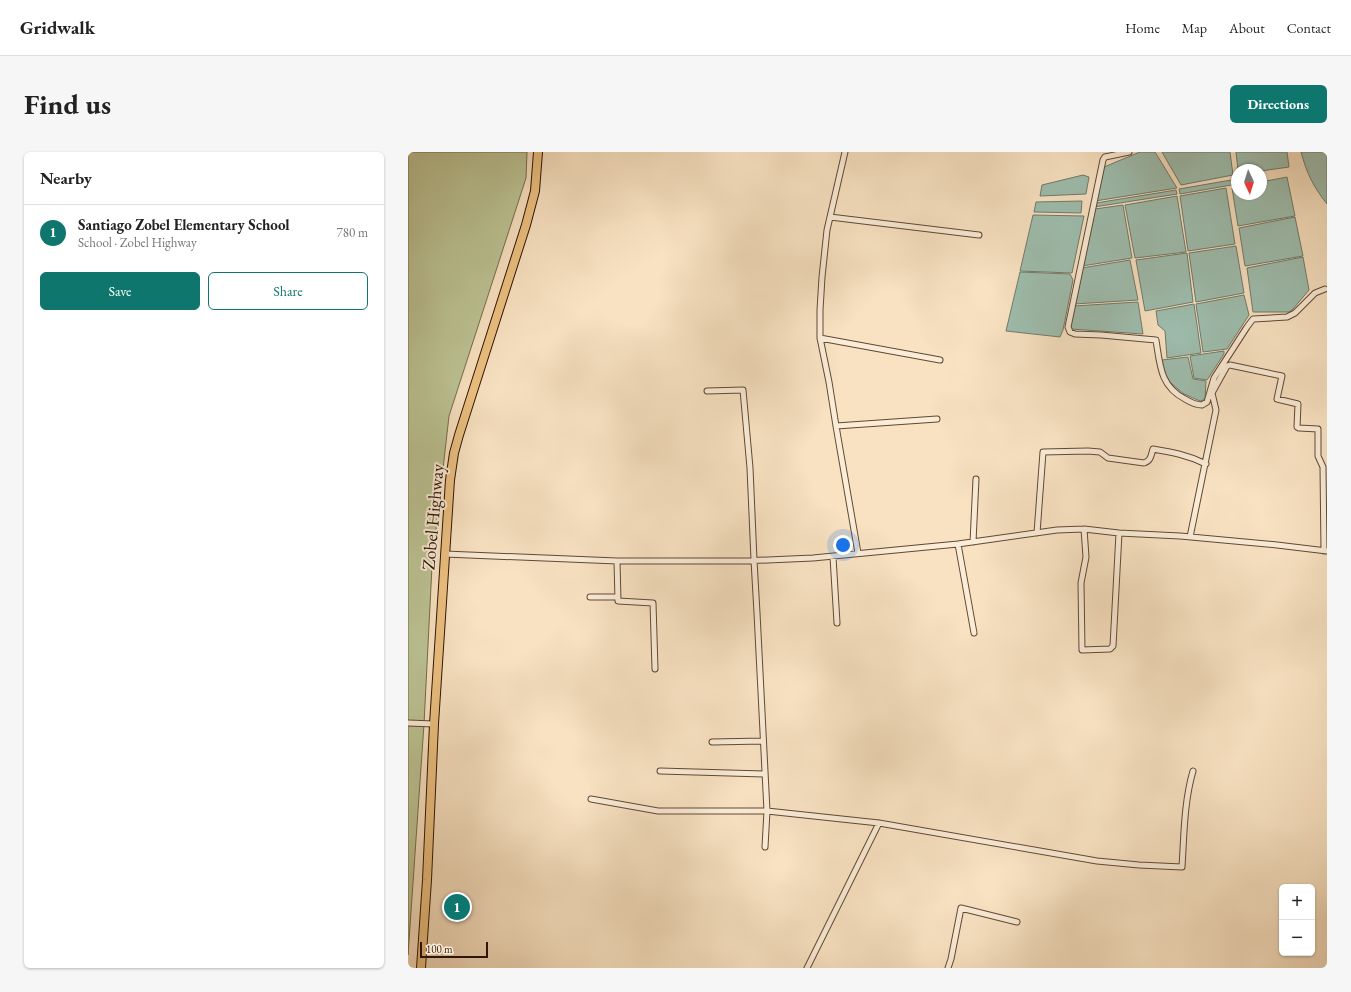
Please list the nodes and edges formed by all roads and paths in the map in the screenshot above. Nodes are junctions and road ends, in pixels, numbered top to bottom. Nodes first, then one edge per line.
1 (538, 152) edge
2 (845, 152) edge
3 (1129, 152) edge
4 (830, 217) junction
5 (979, 235) dead end
6 (1325, 289) dead end
7 (820, 338) junction
8 (940, 360) dead end
9 (707, 392) dead end
10 (937, 419) dead end
11 (836, 426) junction
12 (1206, 464) junction
13 (976, 479) dead end
14 (1084, 529) junction
15 (1037, 533) junction
16 (1119, 533) junction
17 (1190, 537) junction
18 (974, 542) junction
19 (958, 544) junction
20 (1325, 551) edge
21 (858, 553) junction
22 (445, 554) junction
23 (834, 557) junction
24 (754, 560) junction
25 (617, 561) junction
26 (590, 597) dead end
27 (617, 597) junction
28 (837, 623) dead end
29 (974, 633) dead end
30 (655, 669) dead end
31 (408, 723) edge
32 (434, 724) junction
33 (712, 742) dead end
34 (763, 742) junction
35 (660, 771) dead end
36 (1193, 771) dead end
37 (765, 774) junction
38 (591, 799) dead end
39 (767, 811) junction
40 (879, 823) junction
41 (765, 847) dead end
42 (1017, 922) dead end
43 (421, 968) edge
44 (807, 968) edge
45 (948, 968) edge

1 - 22 main road, Zobel Highway
2 - 4 street
3 - 6 street
4 - 5 street
4 - 7 street
7 - 8 street
7 - 11 street
9 - 24 street
10 - 11 street
11 - 21 street
12 - 15 street
12 - 17 street
12 - 20 street
13 - 18 street
14 - 15 street
14 - 16 street
14 - 16 street
15 - 18 street
16 - 17 street
17 - 20 street
18 - 19 street
19 - 21 street
19 - 29 street
21 - 23 street
22 - 25 street
22 - 32 main road, Zobel Highway
23 - 24 street
23 - 28 street
24 - 25 street
24 - 34 street
25 - 27 street
26 - 27 street
27 - 30 street
31 - 32 street
32 - 43 main road, Zobel Highway
33 - 34 street
34 - 37 street
35 - 37 street
36 - 40 street
37 - 39 street
38 - 39 street
39 - 40 street
39 - 41 street
40 - 44 street
42 - 45 street

